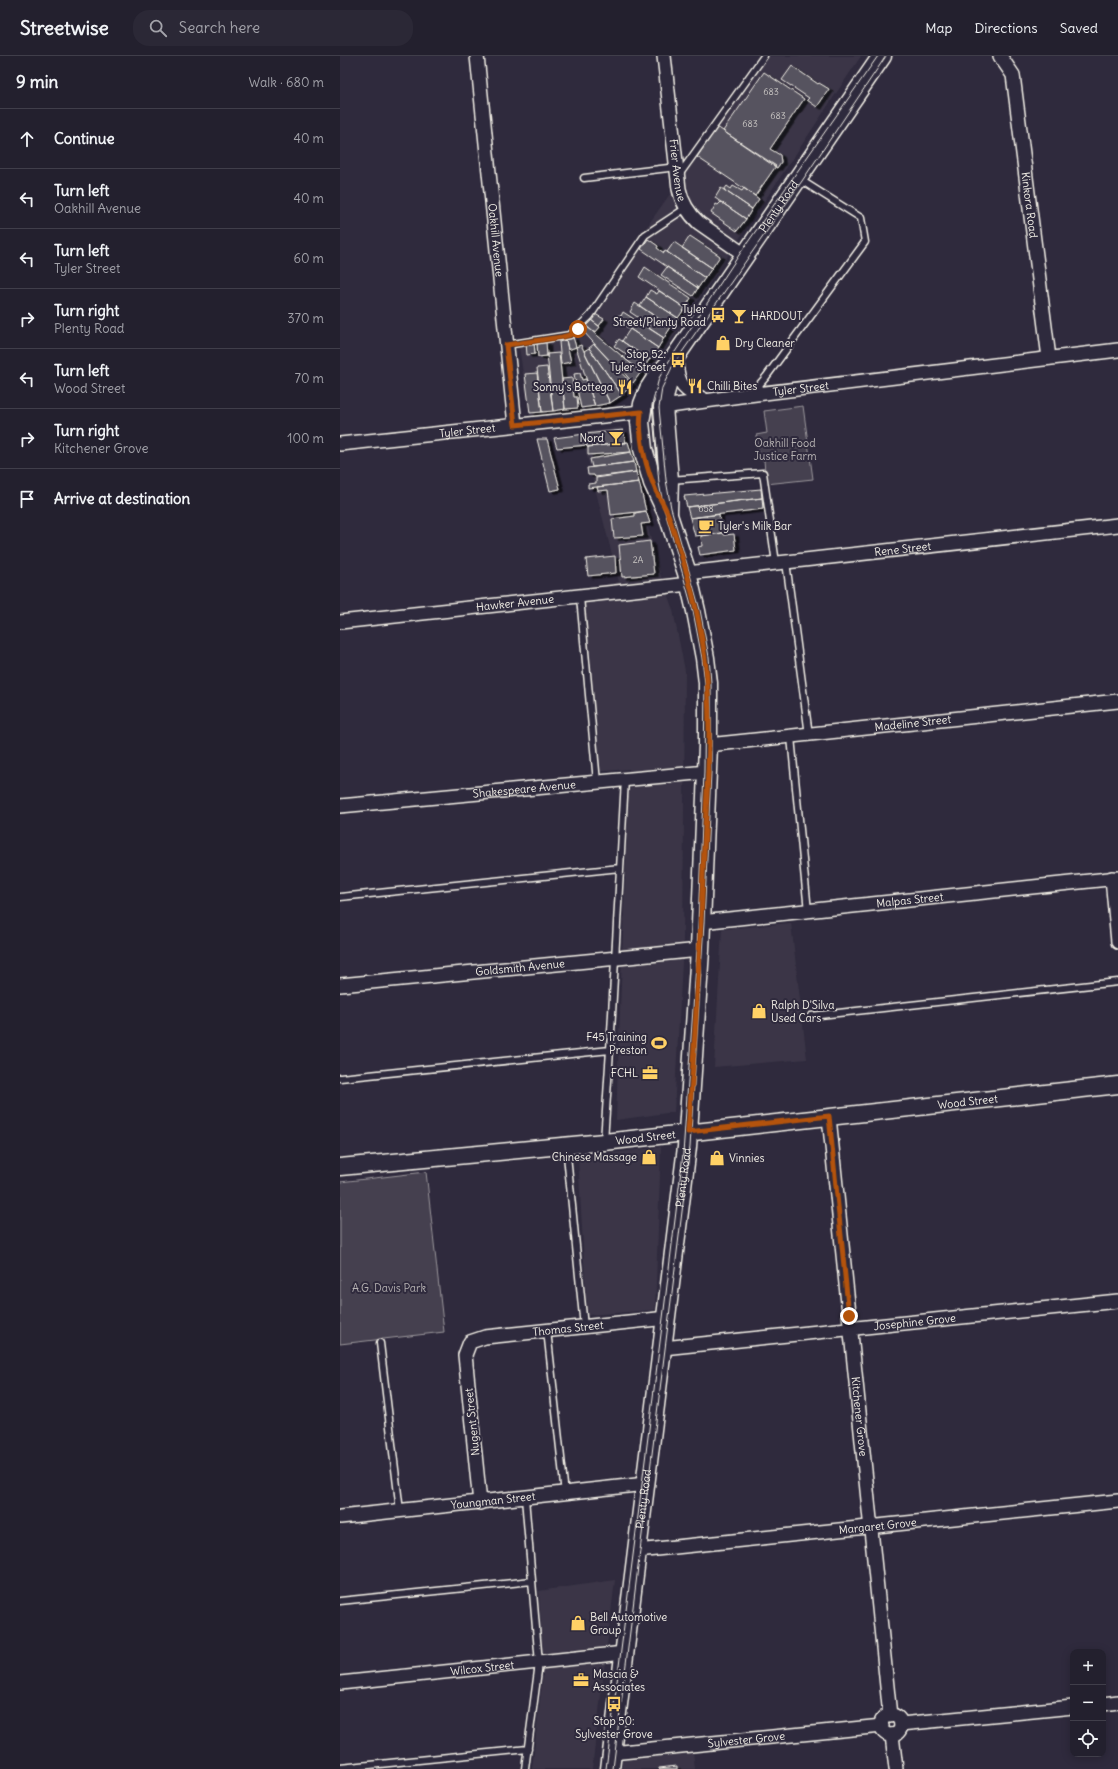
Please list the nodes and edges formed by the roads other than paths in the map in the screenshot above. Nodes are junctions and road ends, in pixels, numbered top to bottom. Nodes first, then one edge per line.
1 (476, 56) edge
2 (664, 56) edge
3 (764, 56) edge
4 (882, 56) edge
5 (1000, 56) edge
6 (678, 172) junction
7 (584, 178) dead end
8 (799, 179) junction
9 (686, 208) junction
10 (745, 255) junction
11 (506, 345) junction
12 (1118, 350) edge
13 (675, 357) junction
14 (1049, 358) junction
15 (751, 395) junction
16 (706, 400) junction
17 (663, 407) junction
18 (641, 412) junction
19 (515, 425) junction
20 (340, 444) edge
21 (669, 480) junction
22 (668, 515) junction
23 (1118, 526) edge
24 (781, 563) junction
25 (688, 578) junction
26 (580, 597) junction
27 (340, 622) edge
28 (1118, 702) edge
29 (809, 735) junction
30 (791, 737) junction
31 (708, 746) junction
32 (707, 772) junction
33 (624, 779) junction
34 (597, 782) junction
35 (340, 806) edge
36 (620, 868) junction
37 (1115, 878) edge
38 (340, 897) edge
39 (808, 911) junction
40 (701, 922) junction
41 (1118, 942) edge
42 (700, 950) junction
43 (614, 958) junction
44 (1118, 982) edge
45 (340, 985) edge
46 (811, 1016) dead end
47 (610, 1050) junction
48 (340, 1078) edge
49 (1118, 1085) edge
50 (829, 1116) junction
51 (688, 1132) junction
52 (604, 1142) junction
53 (566, 1145) junction
54 (340, 1168) edge
55 (1118, 1301) edge
56 (667, 1318) junction
57 (584, 1327) junction
58 (851, 1329) junction
59 (547, 1330) junction
60 (470, 1342) joint
61 (380, 1343) dead end
62 (663, 1348) junction
63 (646, 1484) junction
64 (565, 1494) junction
65 (525, 1498) junction
66 (1118, 1501) edge
67 (480, 1503) junction
68 (400, 1511) junction
69 (340, 1517) edge
70 (871, 1526) junction
71 (637, 1551) junction
72 (532, 1581) junction
73 (340, 1601) edge
74 (624, 1653) junction
75 (539, 1663) junction
76 (340, 1683) edge
77 (1118, 1702) edge
78 (1106, 1704) edge
79 (1070, 1707) edge
80 (890, 1716) junction
81 (901, 1724) junction
82 (882, 1726) junction
83 (892, 1735) junction
84 (528, 1749) junction
85 (611, 1761) edge
86 (340, 1768) edge
87 (525, 1769) edge
88 (896, 1769) edge

1 - 11 street, Oakhill Avenue
2 - 6 street, Frier Avenue
3 - 6 lane
4 - 8 main road, Plenty Road
5 - 14 street, Kinkora Road
6 - 7 lane
6 - 9 street, Frier Avenue
8 - 10 main road, Plenty Road
8 - 15 lane
9 - 10 street, Frier Avenue
9 - 11 lane
10 - 13 main road, Plenty Road
11 - 19 street, Oakhill Avenue
12 - 14 street, Tyler Street
13 - 16 street
13 - 17 main road, Plenty Road
13 - 18 main road, Plenty Road
14 - 15 street, Tyler Street
15 - 16 street, Tyler Street
16 - 17 street, Tyler Street
17 - 18 main road, Tyler Street
17 - 21 main road, Plenty Road
18 - 19 street, Tyler Street
18 - 22 main road, Plenty Road
19 - 20 street, Tyler Street
21 - 22 main road, Plenty Road
21 - 24 lane
22 - 25 main road, Plenty Road
23 - 24 street, Rene Street
24 - 25 street, Rene Street
24 - 29 lane
25 - 26 street, Hawker Avenue
25 - 31 main road, Plenty Road
26 - 27 street, Hawker Avenue
26 - 34 lane
28 - 29 street, Madeline Street
29 - 30 street, Madeline Street
30 - 31 street, Madeline Street
30 - 39 lane
31 - 32 main road, Plenty Road
32 - 33 street, Shakespeare Avenue
32 - 40 main road, Plenty Road
33 - 34 street, Shakespeare Avenue
33 - 36 lane
34 - 35 street, Shakespeare Avenue
36 - 38 lane
36 - 43 lane
37 - 39 street, Malpas Street
37 - 41 street
39 - 40 street, Malpas Street
40 - 42 main road, Plenty Road
42 - 43 street, Goldsmith Avenue
42 - 51 main road, Plenty Road
43 - 45 street, Goldsmith Avenue
43 - 47 lane
44 - 46 lane
47 - 48 lane
47 - 52 lane
49 - 50 street, Wood Street
50 - 51 street, Wood Street
50 - 58 street, Kitchener Grove
51 - 52 street, Wood Street
51 - 56 main road, Plenty Road
52 - 53 street, Wood Street
53 - 54 street, Wood Street
53 - 57 lane
55 - 58 street, Josephine Grove
56 - 57 street, Thomas Street
56 - 62 main road, Plenty Road
57 - 59 street, Thomas Street
58 - 62 street, Josephine Grove
58 - 70 street, Kitchener Grove
59 - 60 street, Thomas Street
59 - 64 lane
60 - 67 street, Nugent Street
61 - 68 lane
62 - 63 main road, Plenty Road
63 - 64 street, Youngman Street
63 - 71 main road, Plenty Road
64 - 65 street, Youngman Street
65 - 67 street, Youngman Street
65 - 72 lane
66 - 70 street, Margaret Grove
67 - 68 street, Youngman Street
68 - 69 street, Youngman Street
70 - 71 street, Margaret Grove
70 - 80 street, Kitchener Grove
71 - 74 main road, Plenty Road
72 - 73 lane
72 - 75 lane
74 - 75 street, Wilcox Street
74 - 85 main road, Plenty Road
75 - 76 street, Wilcox Street
75 - 84 lane
77 - 78 street
79 - 81 street
80 - 81 street
80 - 82 street
81 - 83 street
82 - 83 street
82 - 85 street, Sylvester Grove
83 - 88 street
84 - 86 lane
84 - 87 lane

